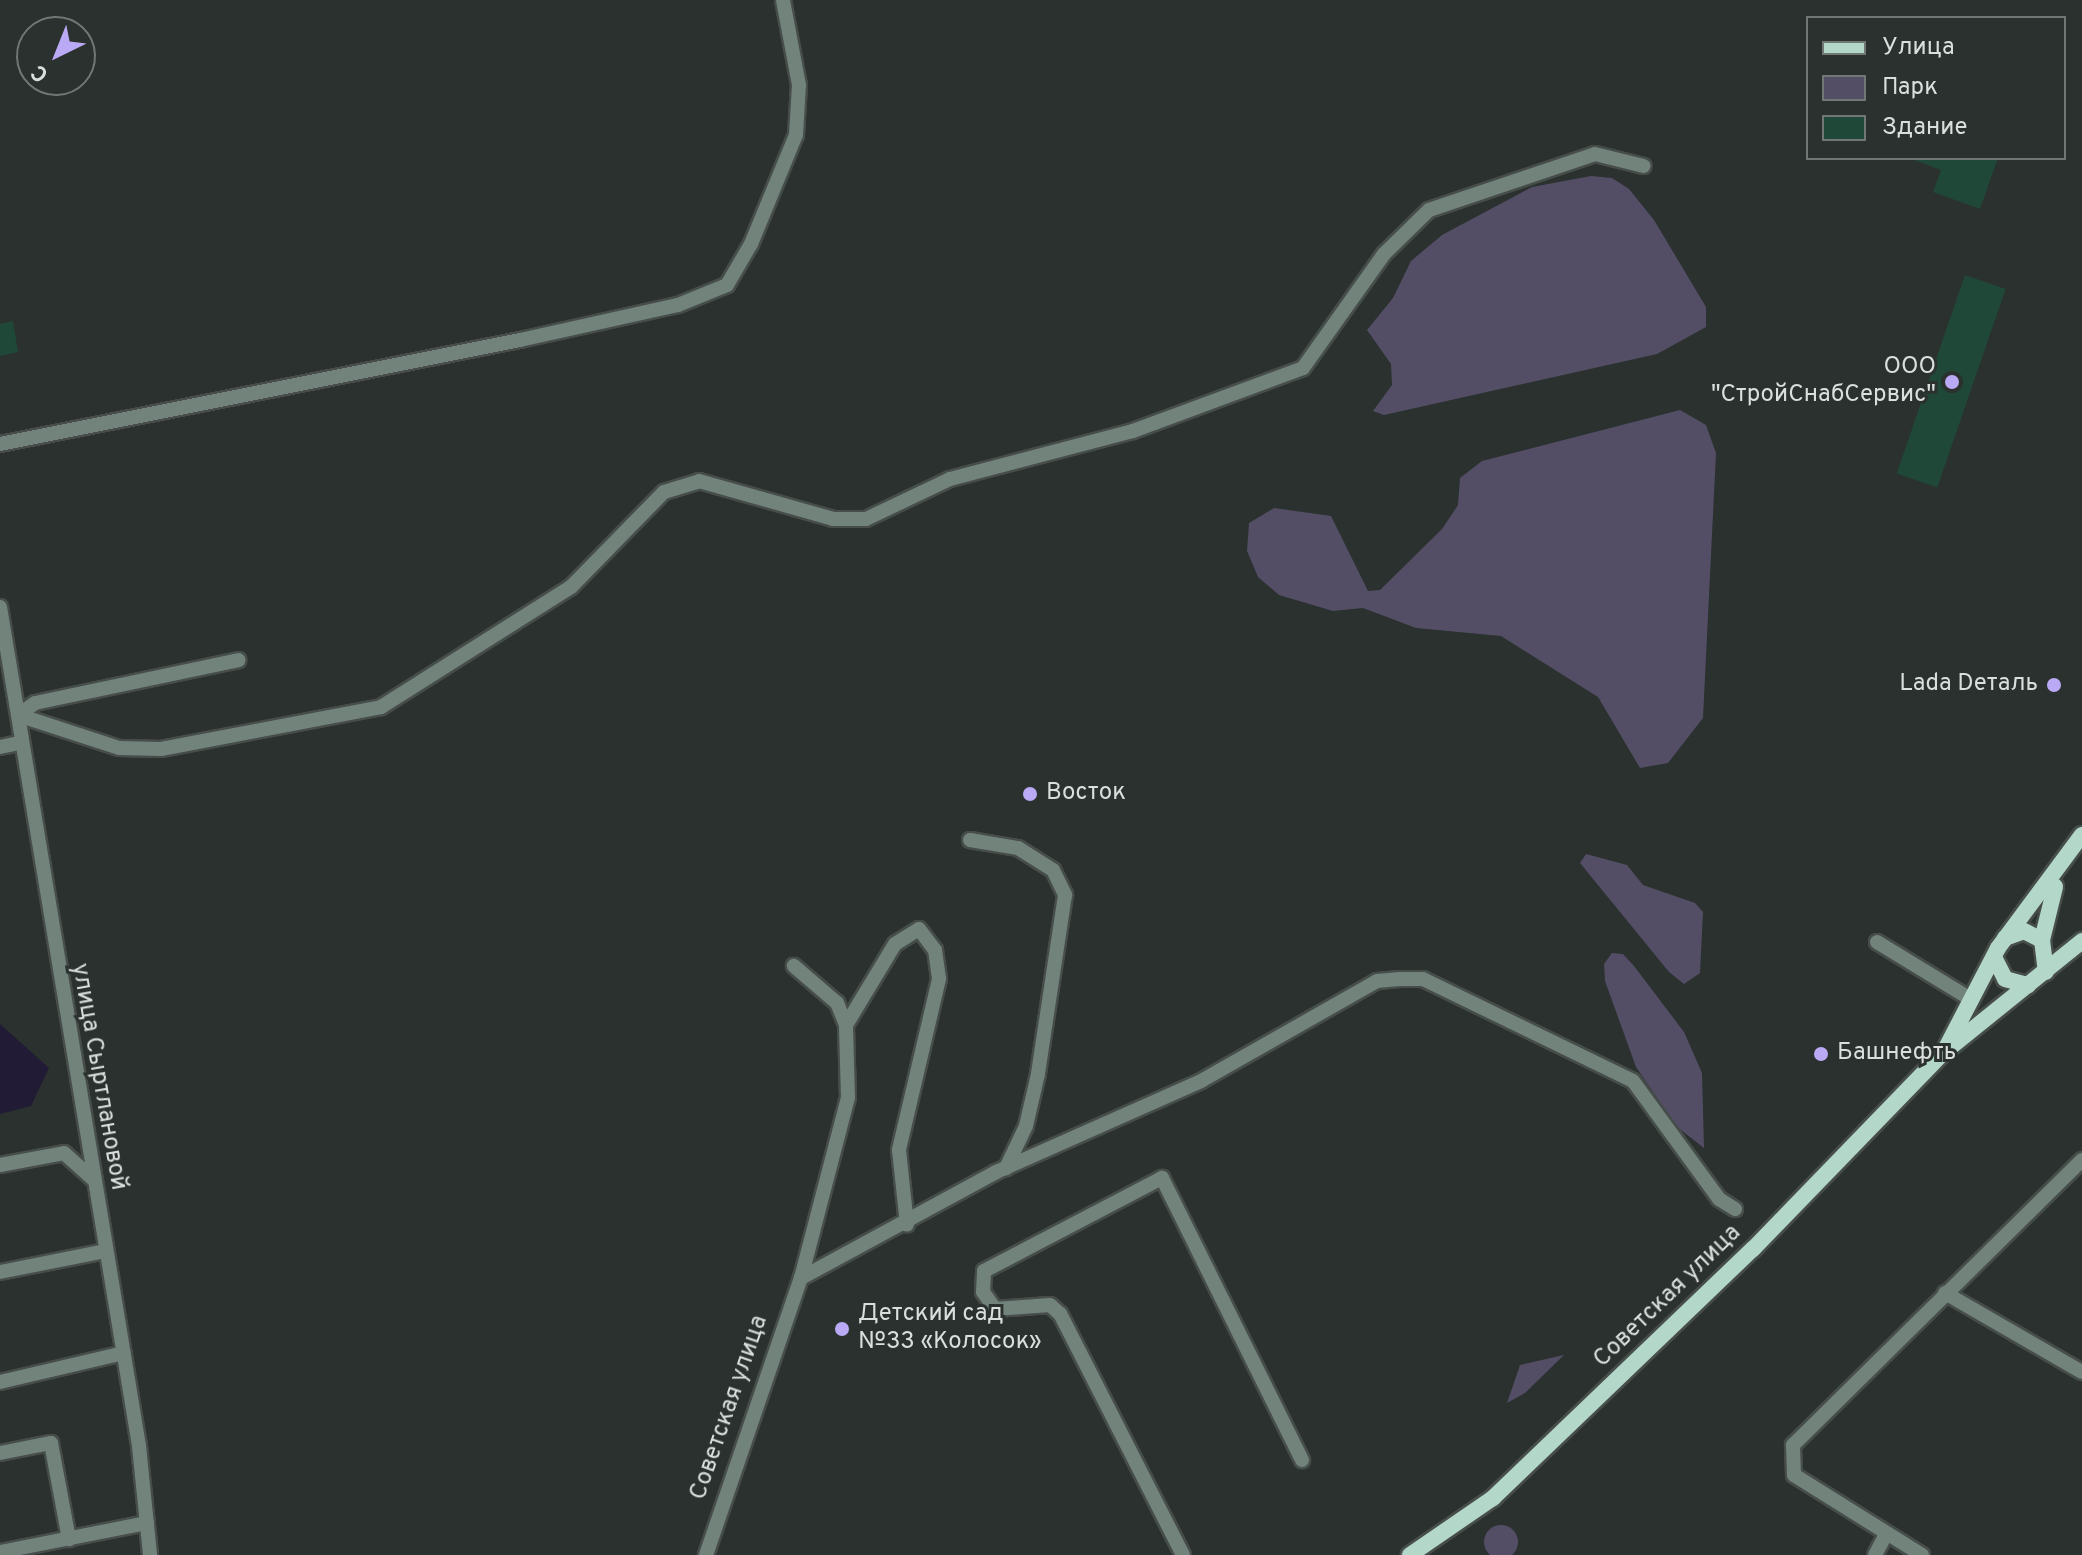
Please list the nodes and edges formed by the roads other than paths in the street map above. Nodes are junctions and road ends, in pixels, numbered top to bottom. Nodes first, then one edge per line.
1 (783, 0) edge
2 (1644, 166) dead end
3 (0, 444) edge
4 (0, 607) edge
5 (239, 660) dead end
6 (18, 715) junction
7 (19, 743) junction
8 (0, 747) edge
9 (2082, 835) edge
10 (970, 840) dead end
11 (2073, 850) junction
12 (2005, 938) junction
13 (2042, 940) junction
14 (2082, 940) edge
15 (1877, 942) dead end
16 (1995, 959) junction
17 (794, 966) dead end
18 (2046, 972) junction
19 (2028, 985) junction
20 (1972, 1000) junction
21 (846, 1025) junction
22 (1942, 1054) junction
23 (2082, 1160) edge
24 (0, 1165) edge
25 (1006, 1168) junction
26 (93, 1179) junction
27 (1735, 1209) dead end
28 (907, 1225) junction
29 (105, 1251) junction
30 (0, 1272) edge
31 (801, 1278) junction
32 (1945, 1293) junction
33 (124, 1353) junction
34 (2082, 1372) edge
35 (0, 1382) edge
36 (0, 1453) edge
37 (1302, 1460) dead end
38 (147, 1523) junction
39 (1886, 1534) junction
40 (69, 1539) junction
41 (0, 1552) edge
42 (150, 1555) edge
43 (706, 1555) edge
44 (1183, 1555) edge
45 (1410, 1555) edge
46 (1875, 1555) edge
47 (1922, 1555) edge

1 - 3 street
2 - 6 street
4 - 6 street, улица Сыртлановой
5 - 6 street
6 - 7 street, улица Сыртлановой
7 - 8 street
7 - 26 street, улица Сыртлановой
9 - 11 main road, Советская улица
10 - 25 street
11 - 12 main road, Советская улица
11 - 13 main road, Советская улица
12 - 13 main road
12 - 16 main road, Советская улица
13 - 14 main road
13 - 18 main road, Советская улица
14 - 18 main road
15 - 20 street
16 - 19 main road
16 - 20 main road, Советская улица
17 - 21 street
18 - 19 main road, Советская улица
19 - 22 main road, Советская улица
20 - 22 main road, Советская улица
21 - 28 street
21 - 31 street, Советская улица
22 - 45 main road, Советская улица
23 - 32 street
24 - 26 street
25 - 27 street
25 - 28 street
26 - 29 street, улица Сыртлановой
28 - 31 street
29 - 30 street
29 - 33 street, улица Сыртлановой
31 - 43 street, Советская улица
32 - 34 street
32 - 39 street
33 - 35 street
33 - 38 street, улица Сыртлановой
36 - 40 street
37 - 44 street
38 - 40 street
38 - 42 street, улица Сыртлановой
39 - 46 street
39 - 47 street
40 - 41 street

